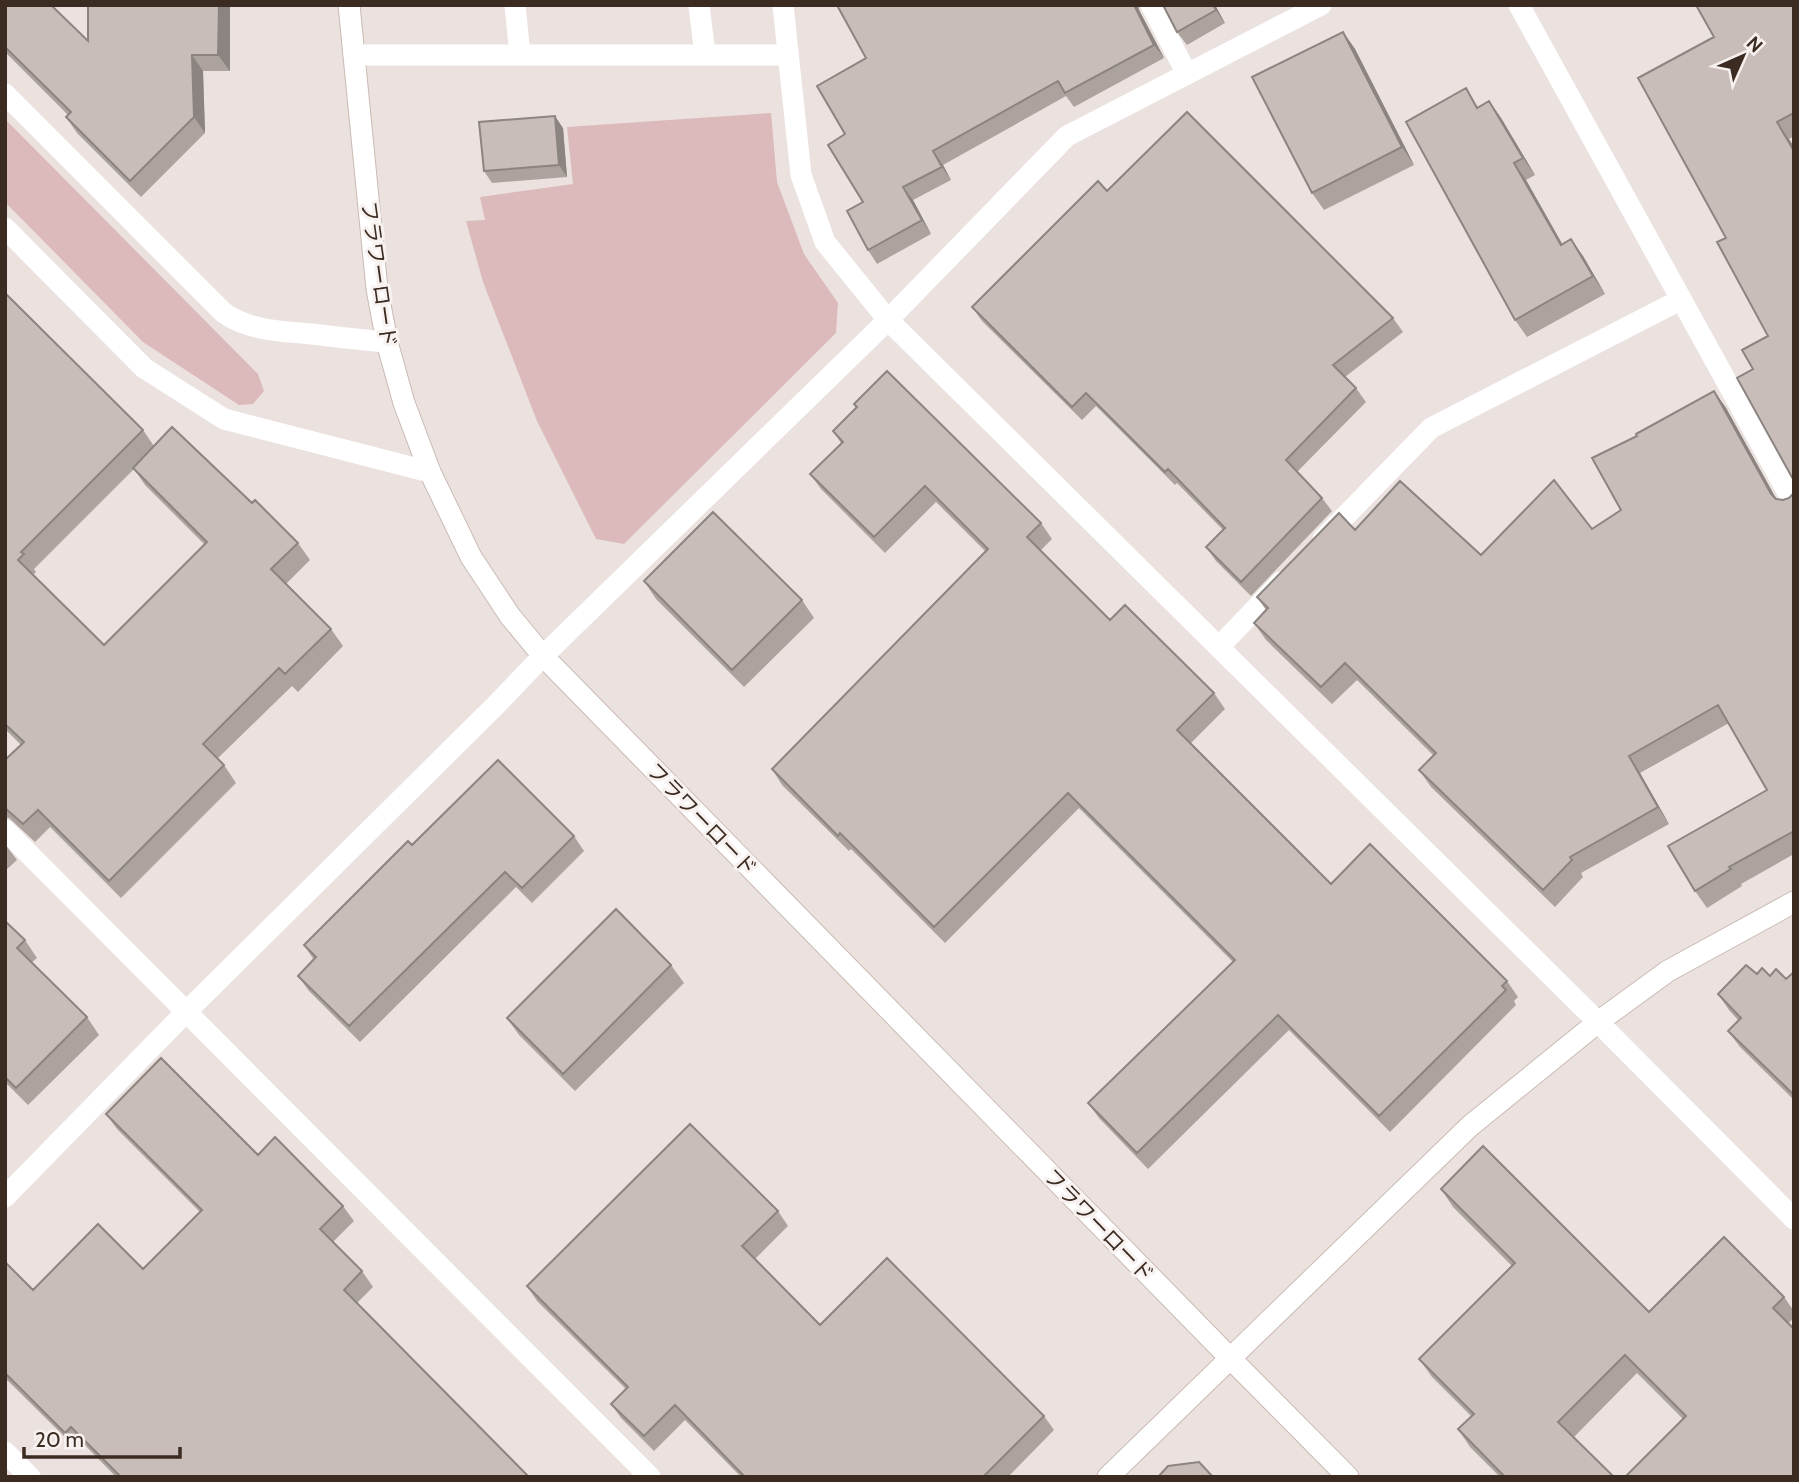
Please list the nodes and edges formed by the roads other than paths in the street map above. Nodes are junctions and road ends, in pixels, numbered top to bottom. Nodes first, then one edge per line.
1 (349, 5) edge
2 (515, 5) edge
3 (699, 5) edge
4 (783, 5) edge
5 (1151, 5) edge
6 (1321, 5) edge
7 (1519, 5) edge
8 (354, 55) junction
9 (520, 55) junction
10 (705, 55) junction
11 (788, 55) junction
12 (1187, 75) junction
13 (5, 94) edge
14 (5, 228) edge
15 (1681, 300) junction
16 (888, 320) junction
17 (387, 342) junction
18 (430, 472) junction
19 (1794, 504) edge
20 (1219, 647) junction
21 (543, 656) junction
22 (5, 830) edge
23 (1794, 902) edge
24 (185, 1013) junction
25 (1598, 1022) junction
26 (5, 1197) edge
27 (1794, 1219) edge
28 (1230, 1358) junction
29 (5, 1452) edge
30 (30, 1477) edge
31 (650, 1477) edge
32 (1108, 1477) edge
33 (1348, 1477) edge

1 - 8 street, フラワーロード
2 - 9 street
3 - 10 street
4 - 11 street
5 - 12 street
6 - 12 street
7 - 15 street
8 - 9 street
8 - 17 street, フラワーロード
9 - 10 street
10 - 11 street
11 - 16 street
12 - 16 street
13 - 17 street
14 - 18 street
15 - 19 street
15 - 20 street
16 - 20 street
16 - 21 street
17 - 18 street, フラワーロード
18 - 21 street, フラワーロード
20 - 25 street
21 - 24 street
21 - 28 street, フラワーロード
22 - 24 street
23 - 25 street
24 - 26 street
24 - 31 street
25 - 27 street
25 - 28 street
28 - 32 street
28 - 33 street, フラワーロード
29 - 30 street

